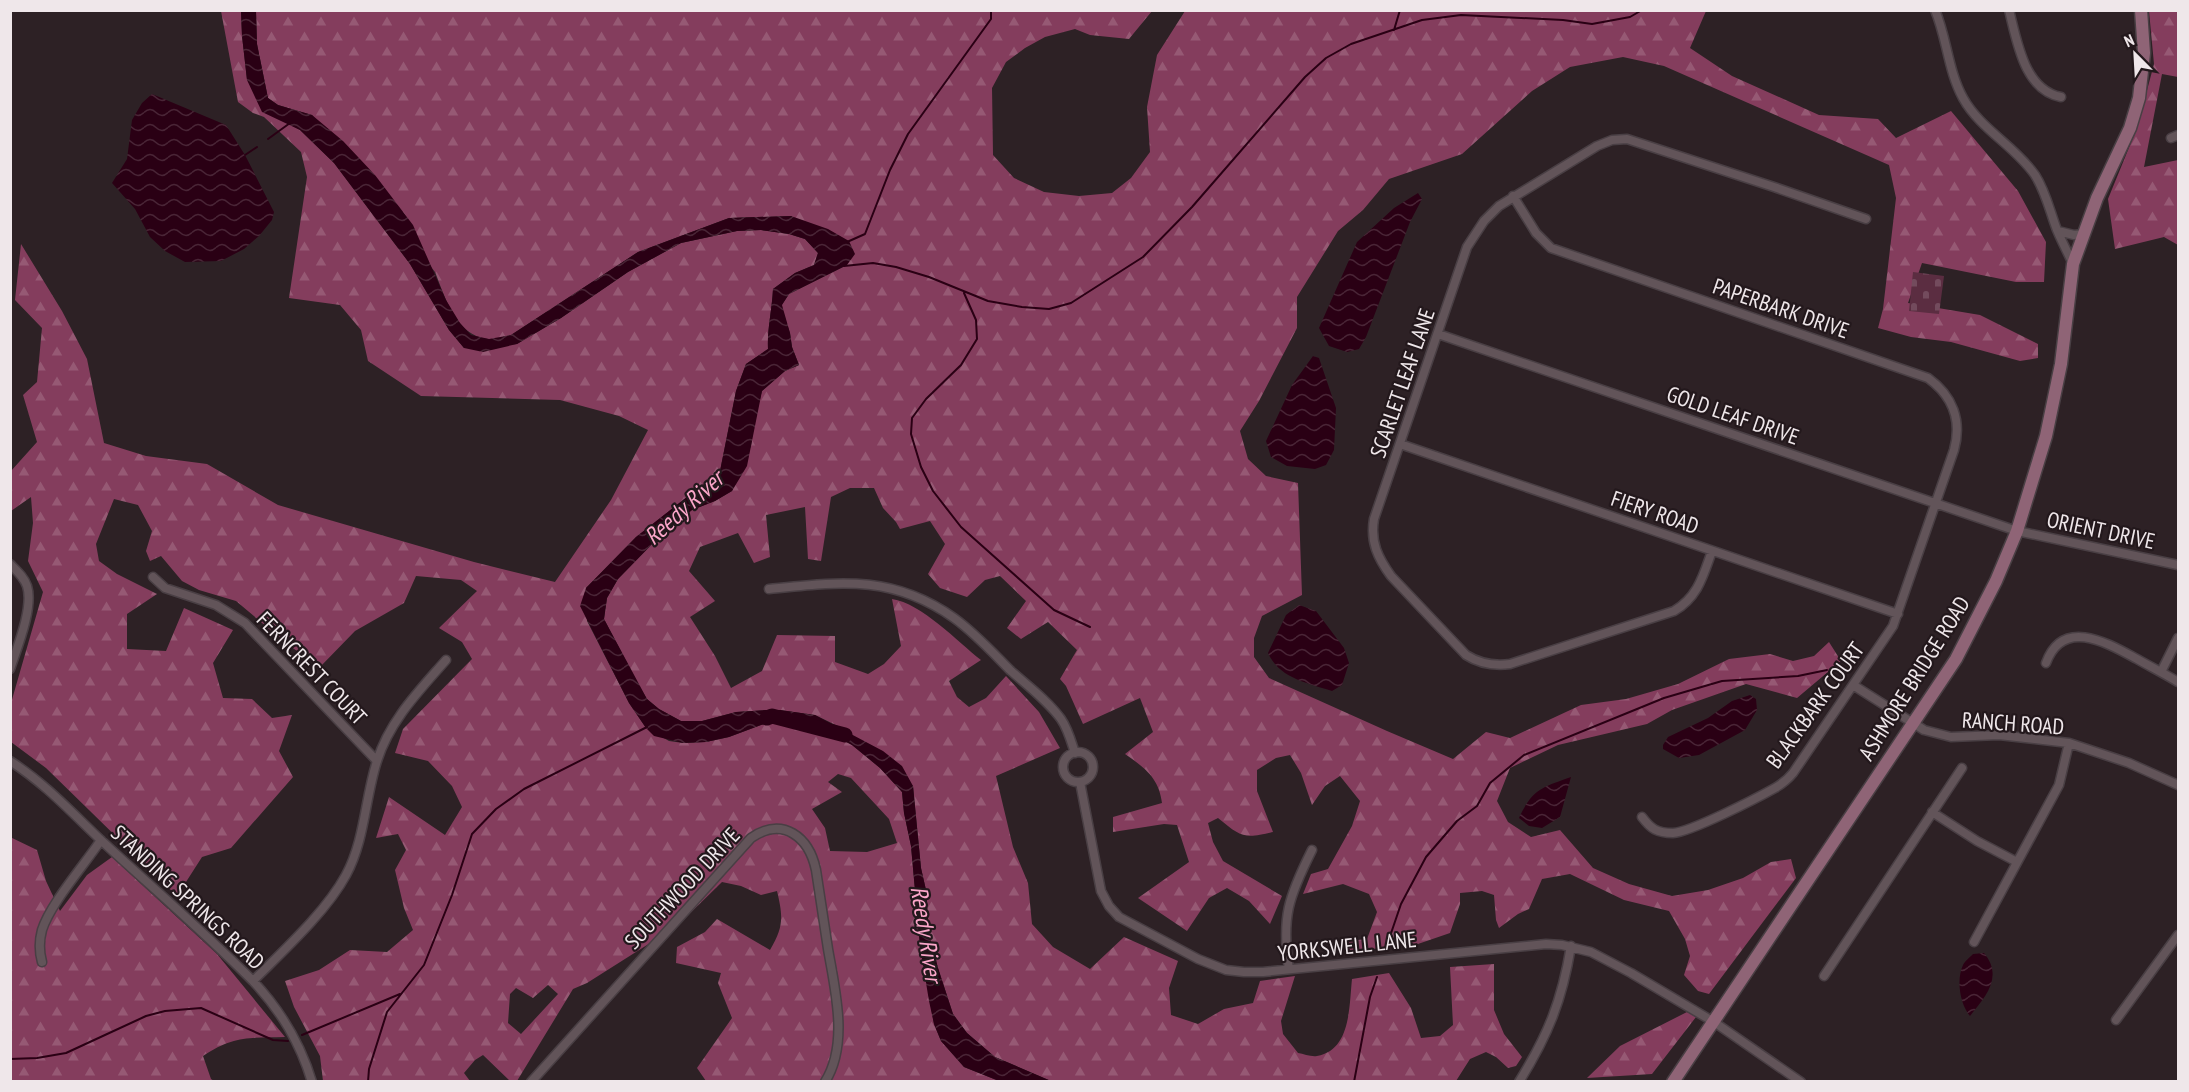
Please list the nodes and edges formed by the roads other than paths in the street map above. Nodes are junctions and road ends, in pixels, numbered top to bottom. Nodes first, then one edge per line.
1 (1935, 10) edge
2 (2009, 10) edge
3 (2141, 10) edge
4 (2061, 98) dead end
5 (1513, 196) junction
6 (1866, 219) dead end
7 (2058, 231) junction
8 (2084, 234) junction
9 (2073, 264) junction
10 (1438, 334) junction
11 (1400, 444) junction
12 (1935, 504) junction
13 (2017, 531) junction
14 (1712, 550) junction
15 (10, 564) edge
16 (2178, 565) edge
17 (153, 577) dead end
18 (769, 589) dead end
19 (1898, 614) junction
20 (2178, 638) edge
21 (446, 660) dead end
22 (2046, 663) dead end
23 (10, 669) edge
24 (2161, 672) junction
25 (2178, 682) edge
26 (1853, 685) junction
27 (1913, 724) junction
28 (2069, 743) junction
29 (1075, 753) junction
30 (10, 761) edge
31 (377, 761) junction
32 (1962, 768) dead end
33 (1080, 782) junction
34 (2178, 785) edge
35 (1932, 812) junction
36 (1642, 818) dead end
37 (101, 840) junction
38 (1312, 850) dead end
39 (2017, 862) junction
40 (2178, 935) edge
41 (1974, 942) dead end
42 (1571, 946) junction
43 (42, 962) dead end
44 (1289, 969) junction
45 (1824, 976) dead end
46 (253, 981) junction
47 (2116, 1020) dead end
48 (1713, 1022) junction
49 (312, 1082) edge
50 (531, 1082) edge
51 (825, 1082) edge
52 (1519, 1082) edge
53 (1673, 1082) edge
54 (1801, 1082) edge

1 - 7 street
2 - 4 street
3 - 8 main road, ASHMORE BRIDGE ROAD
5 - 6 street, SCARLET LEAF LANE
5 - 10 street, SCARLET LEAF LANE
5 - 12 street, PAPERBARK DRIVE
7 - 8 street
7 - 9 street
8 - 9 main road, ASHMORE BRIDGE ROAD
9 - 13 main road, ASHMORE BRIDGE ROAD
10 - 11 street, SCARLET LEAF LANE
10 - 12 street, GOLD LEAF DRIVE
11 - 14 street, FIERY ROAD
11 - 14 street, SCARLET LEAF LANE
12 - 13 street, GOLD LEAF DRIVE
12 - 19 street, BLACKBARK COURT
13 - 16 street, ORIENT DRIVE
13 - 27 main road, ASHMORE BRIDGE ROAD
14 - 19 street, FIERY ROAD
15 - 23 street
17 - 31 street, FERNCREST COURT
18 - 29 street
19 - 26 street, BLACKBARK COURT
20 - 24 street
21 - 31 street
22 - 24 street
24 - 25 street
26 - 27 street, RANCH ROAD
26 - 36 street, BLACKBARK COURT
27 - 28 street, RANCH ROAD
27 - 48 main road, ASHMORE BRIDGE ROAD
28 - 34 street, RANCH ROAD
28 - 39 street
29 - 33 street
29 - 33 street
30 - 37 street, STANDING SPRINGS ROAD
31 - 46 street
32 - 35 street
33 - 44 street, YORKSWELL LANE
35 - 39 street
35 - 45 street
37 - 43 street
37 - 46 street, STANDING SPRINGS ROAD
38 - 44 street
39 - 41 street
40 - 47 street
42 - 44 street, YORKSWELL LANE
42 - 48 street, YORKSWELL LANE
42 - 52 street
46 - 49 street, STANDING SPRINGS ROAD
48 - 53 main road, ASHMORE BRIDGE ROAD
48 - 54 street, YORKSWELL LANE
50 - 51 street, SOUTHWOOD DRIVE

